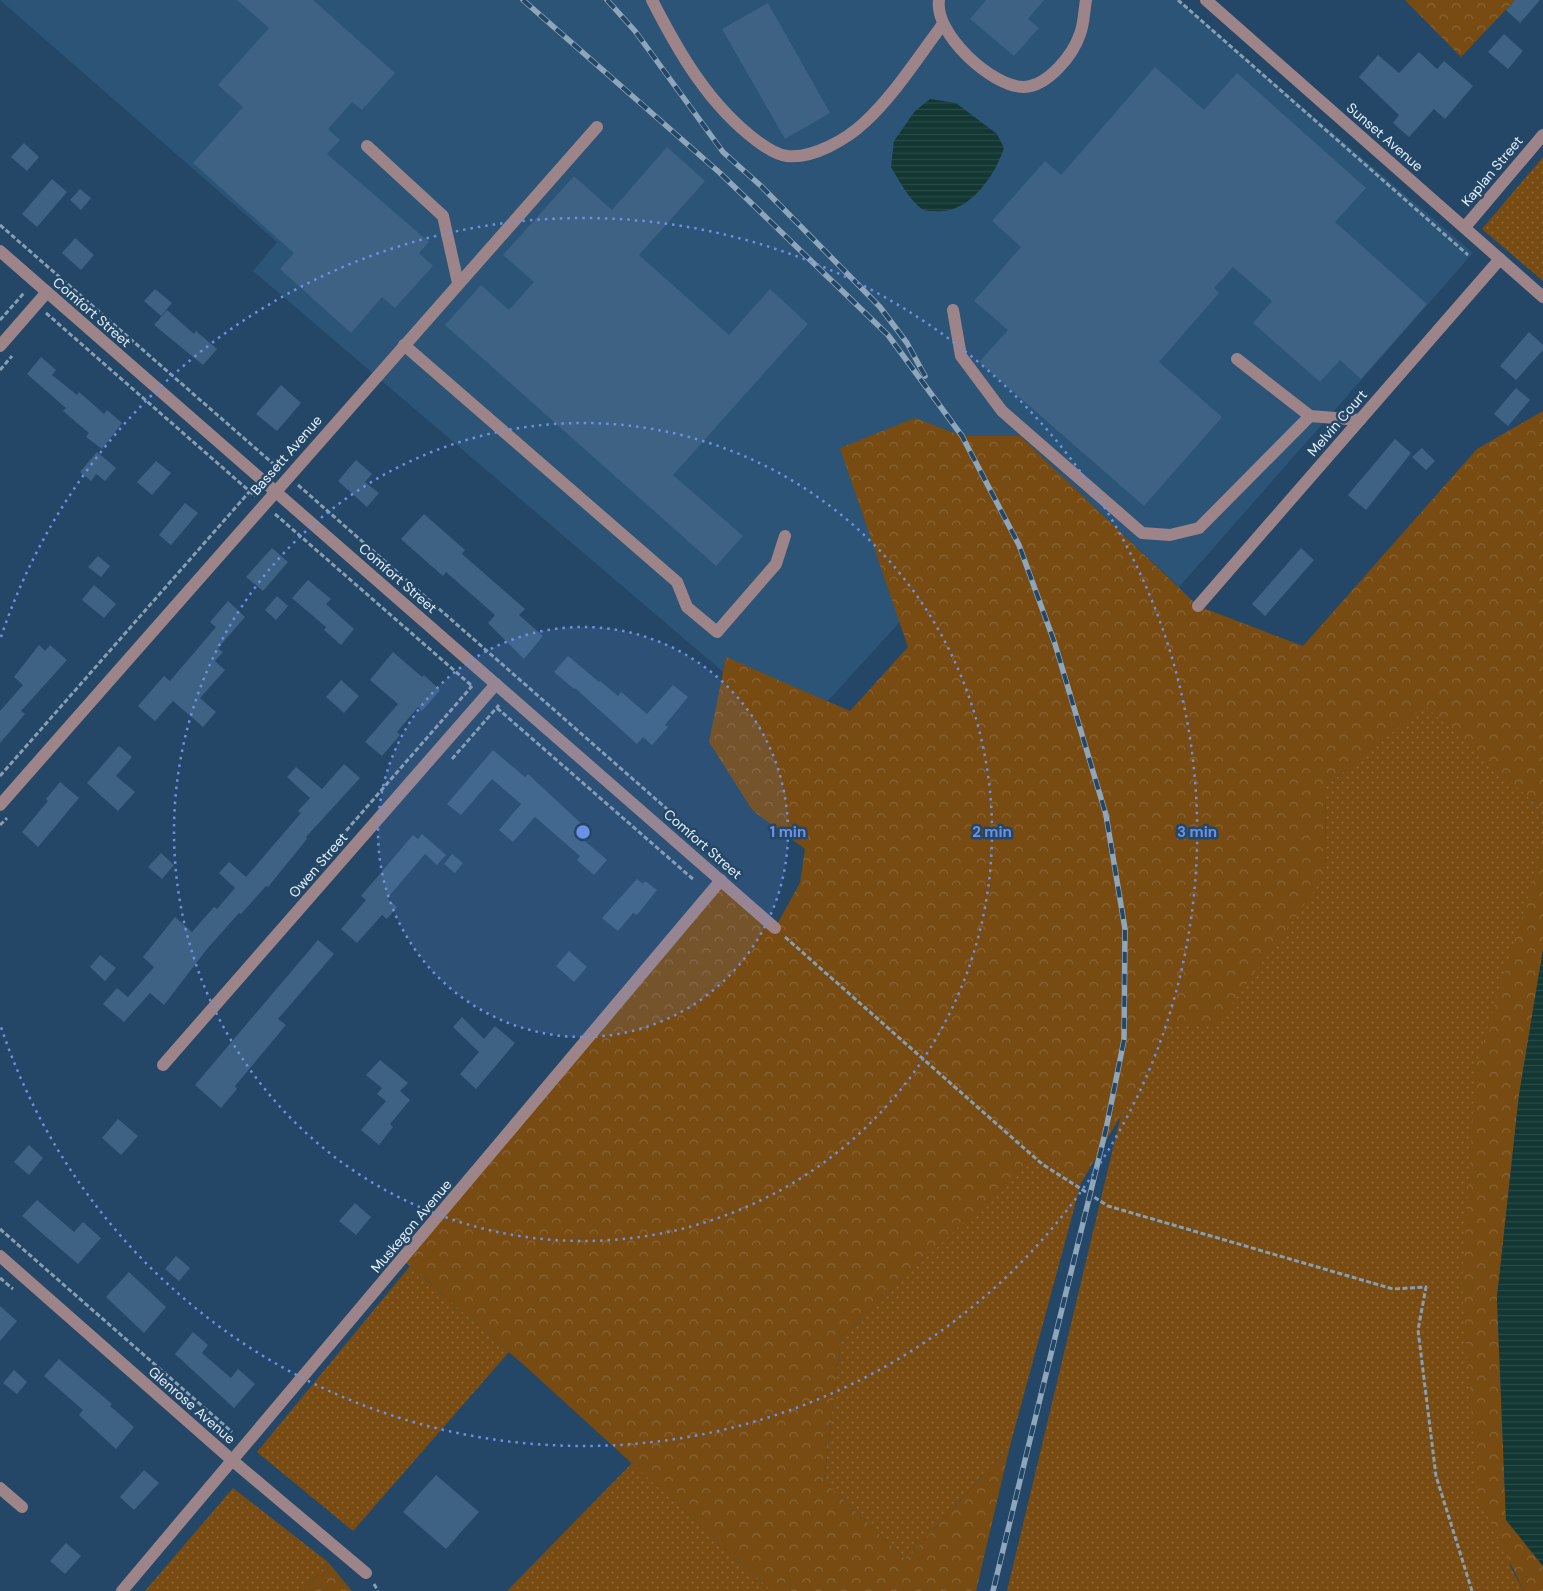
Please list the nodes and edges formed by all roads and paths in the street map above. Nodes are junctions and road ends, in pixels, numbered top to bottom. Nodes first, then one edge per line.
1 (652, 0) edge
2 (939, 0) edge
3 (1086, 0) edge
4 (1178, 0) edge
5 (1206, 0) edge
6 (943, 24) junction
7 (596, 127) dead end
8 (1543, 135) edge
9 (367, 146) dead end
10 (0, 225) edge
11 (1464, 227) junction
12 (0, 250) edge
13 (1468, 255) dead end
14 (1500, 259) junction
15 (458, 283) junction
16 (18, 288) dead end
17 (47, 292) junction
18 (24, 293) junction
19 (1543, 297) edge
20 (36, 304) junction
21 (953, 310) dead end
22 (0, 320) edge
23 (404, 345) junction
24 (0, 346) edge
25 (1238, 359) dead end
26 (1310, 416) junction
27 (1360, 420) junction
28 (274, 464) junction
29 (288, 477) junction
30 (261, 478) junction
31 (275, 490) junction
32 (250, 492) junction
33 (264, 504) junction
34 (786, 536) dead end
35 (1198, 606) dead end
36 (496, 684) junction
37 (485, 697) junction
38 (0, 776) edge
39 (0, 805) edge
40 (700, 838) dead end
41 (694, 880) dead end
42 (721, 880) junction
43 (775, 928) joint
44 (163, 1065) dead end
45 (0, 1229) edge
46 (0, 1256) edge
47 (232, 1432) dead end
48 (233, 1461) junction
49 (0, 1488) edge
50 (22, 1507) dead end
51 (366, 1573) dead end
52 (122, 1591) edge
53 (1472, 1591) edge

1 - 6 street
2 - 6 street
3 - 6 street
4 - 13 path
5 - 11 street, Sunset Avenue
7 - 15 street, Bassett Avenue
8 - 11 street, Kaplan Street
9 - 15 street
10 - 28 path
11 - 14 street, Sunset Avenue
12 - 17 street, Comfort Street
14 - 19 street, Sunset Avenue
14 - 27 street, Melvin Court
15 - 23 street, Bassett Avenue
16 - 18 path
17 - 20 street
17 - 30 street, Comfort Street
18 - 20 path
18 - 22 path
20 - 24 street
20 - 32 path
21 - 26 street
23 - 29 street, Bassett Avenue
23 - 34 street
25 - 26 street
26 - 27 street
27 - 35 street, Melvin Court
28 - 29 path
28 - 30 path
29 - 31 street, Bassett Avenue
29 - 40 path
30 - 31 street, Comfort Street
30 - 32 path
31 - 33 street, Bassett Avenue
31 - 36 street, Comfort Street
32 - 33 path
32 - 38 path
33 - 37 path
33 - 39 street, Bassett Avenue
36 - 37 street, Owen Street
36 - 42 street, Comfort Street
37 - 41 path
37 - 44 street, Owen Street
42 - 43 street, Comfort Street
42 - 48 street, Muskegon Avenue
43 - 53 path
45 - 47 path
46 - 48 street, Glenrose Avenue
48 - 51 street, Glenrose Avenue
48 - 52 street, Muskegon Avenue
49 - 50 street

